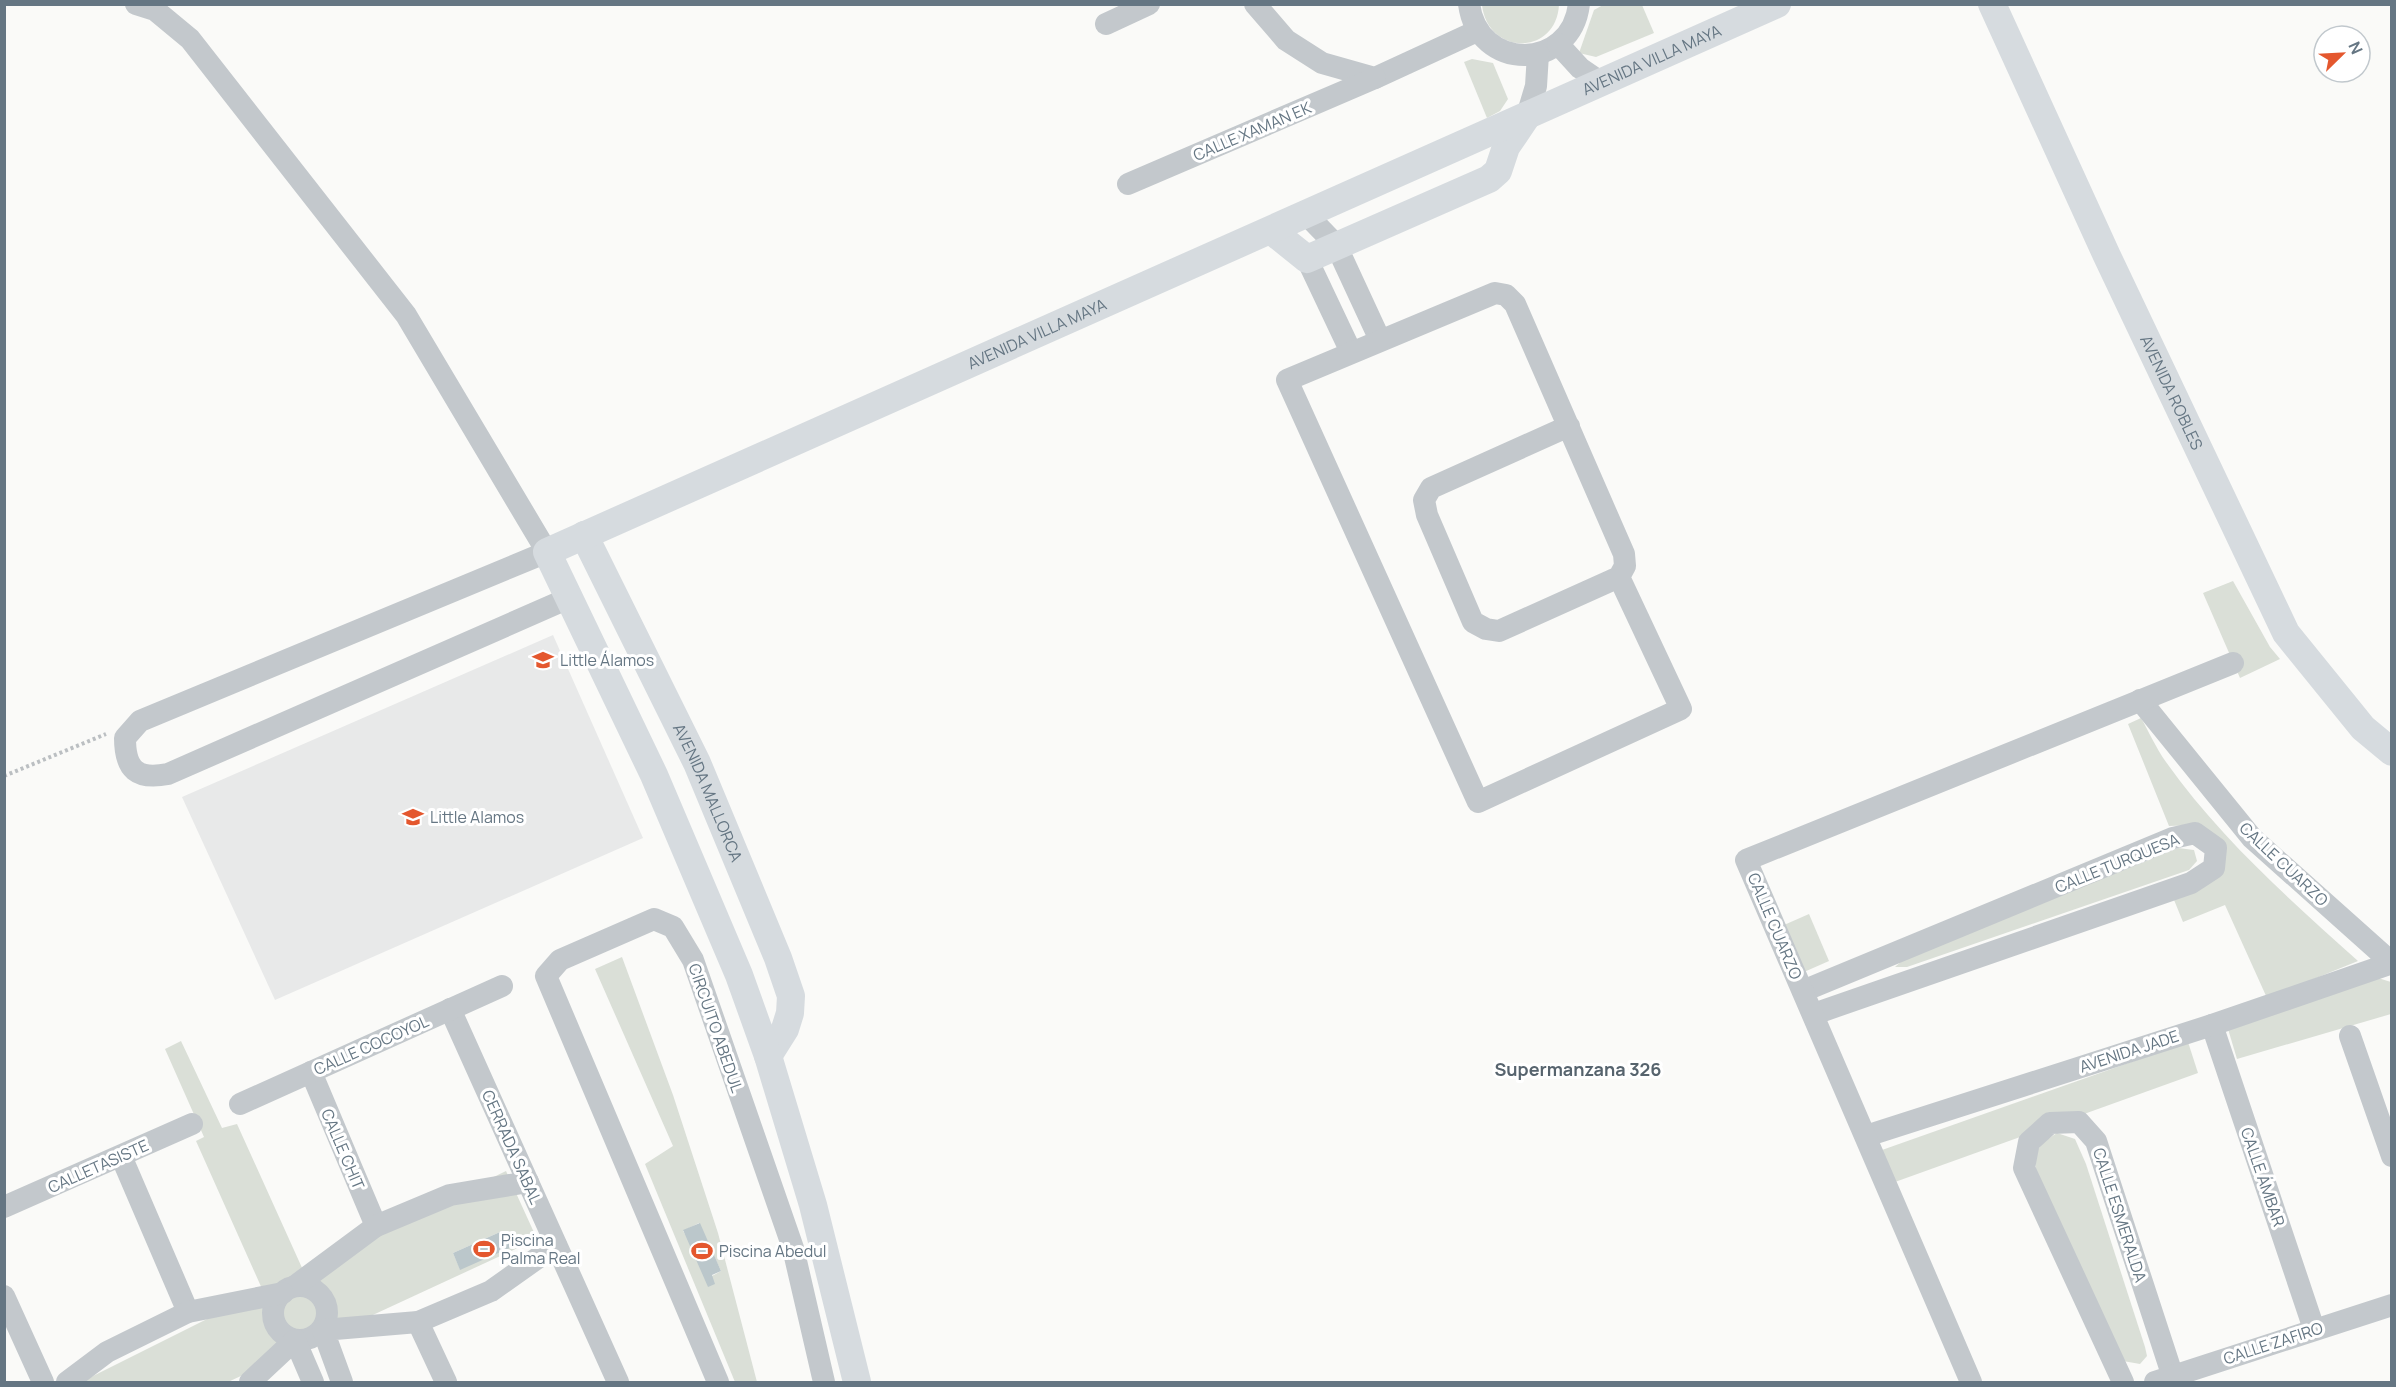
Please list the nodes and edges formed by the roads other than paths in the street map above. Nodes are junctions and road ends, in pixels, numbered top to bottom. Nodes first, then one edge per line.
1 (136, 4) edge
2 (1149, 4) edge
3 (1255, 4) edge
4 (1469, 4) edge
5 (1579, 4) edge
6 (1777, 4) edge
7 (1992, 4) edge
8 (1106, 24) dead end
9 (1477, 31) junction
10 (1558, 44) junction
11 (1538, 54) junction
12 (1376, 78) junction
13 (1602, 82) junction
14 (1527, 116) junction
15 (1128, 184) dead end
16 (1307, 215) junction
17 (1272, 231) junction
18 (1336, 245) junction
19 (1307, 259) junction
20 (1380, 340) junction
21 (1351, 352) junction
22 (1569, 426) junction
23 (584, 536) junction
24 (548, 552) junction
25 (1619, 577) junction
26 (570, 598) junction
27 (2233, 663) dead end
28 (2140, 700) junction
29 (2391, 752) edge
30 (2391, 963) edge
31 (502, 986) dead end
32 (1803, 991) junction
33 (450, 1009) junction
34 (1814, 1014) junction
35 (2212, 1025) junction
36 (2350, 1036) dead end
37 (768, 1056) junction
38 (311, 1072) junction
39 (240, 1104) dead end
40 (192, 1124) dead end
41 (1866, 1136) junction
42 (121, 1156) junction
43 (2391, 1156) edge
44 (528, 1182) junction
45 (4, 1207) edge
46 (376, 1226) junction
47 (556, 1245) junction
48 (289, 1289) junction
49 (4, 1296) edge
50 (2391, 1305) edge
51 (188, 1312) junction
52 (418, 1322) junction
53 (2314, 1329) junction
54 (322, 1330) junction
55 (295, 1340) junction
56 (2164, 1380) edge
57 (43, 1383) edge
58 (67, 1383) edge
59 (250, 1383) edge
60 (313, 1383) edge
61 (342, 1383) edge
62 (446, 1383) edge
63 (618, 1383) edge
64 (718, 1383) edge
65 (824, 1383) edge
66 (857, 1383) edge
67 (1971, 1383) edge
68 (2123, 1383) edge

1 - 24 street
2 - 8 street
3 - 12 street
4 - 9 street
5 - 10 street
6 - 13 main road, AVENIDA VILLA MAYA
7 - 29 main road, AVENIDA ROBLES
9 - 11 street
9 - 12 street, CALLE XAMAN EK
10 - 11 street
10 - 13 street
11 - 14 street
12 - 15 street, CALLE XAMAN EK
13 - 14 main road, AVENIDA VILLA MAYA
14 - 16 main road, AVENIDA VILLA MAYA
14 - 18 main road
16 - 17 main road, AVENIDA VILLA MAYA
16 - 18 street
17 - 19 main road
17 - 23 main road, AVENIDA VILLA MAYA
18 - 19 main road
18 - 20 street
19 - 21 street
20 - 21 street
20 - 22 street
21 - 25 street
22 - 25 street
22 - 25 street
23 - 24 main road, AVENIDA VILLA MAYA
23 - 37 main road, AVENIDA MALLORCA
24 - 26 main road
24 - 26 street
26 - 37 main road
27 - 28 street, CALLE CUARZO
28 - 30 street, CALLE CUARZO
28 - 32 street, CALLE CUARZO
30 - 35 street, AVENIDA JADE
31 - 33 street, CALLE COCOYOL
32 - 34 street, CALLE CUARZO
32 - 34 street, CALLE TURQUESA
33 - 38 street, CALLE COCOYOL
33 - 44 street, CERRADA SABAL
34 - 41 street, CALLE CUARZO
35 - 41 street, AVENIDA JADE
35 - 53 street, CALLE ÁMBAR
36 - 43 street
37 - 66 main road
38 - 39 street, CALLE COCOYOL
38 - 46 street, CALLE CHIT
40 - 42 street, CALLETASISTE
41 - 67 street, CALLE CUARZO
42 - 45 street, CALLETASISTE
42 - 51 street
44 - 46 street
44 - 47 street, CERRADA SABAL
46 - 48 street
47 - 52 street
47 - 63 street, CERRADA SABAL
48 - 51 street
48 - 54 street
48 - 55 street
49 - 57 street
50 - 53 street, CALLE ZAFIRO
51 - 58 street
52 - 54 street
52 - 62 street
53 - 56 street, CALLE ZAFIRO
54 - 55 street
54 - 61 street
55 - 59 street
55 - 60 street
56 - 68 street, CALLE ESMERALDA
64 - 65 street, CIRCUITO ABEDUL

